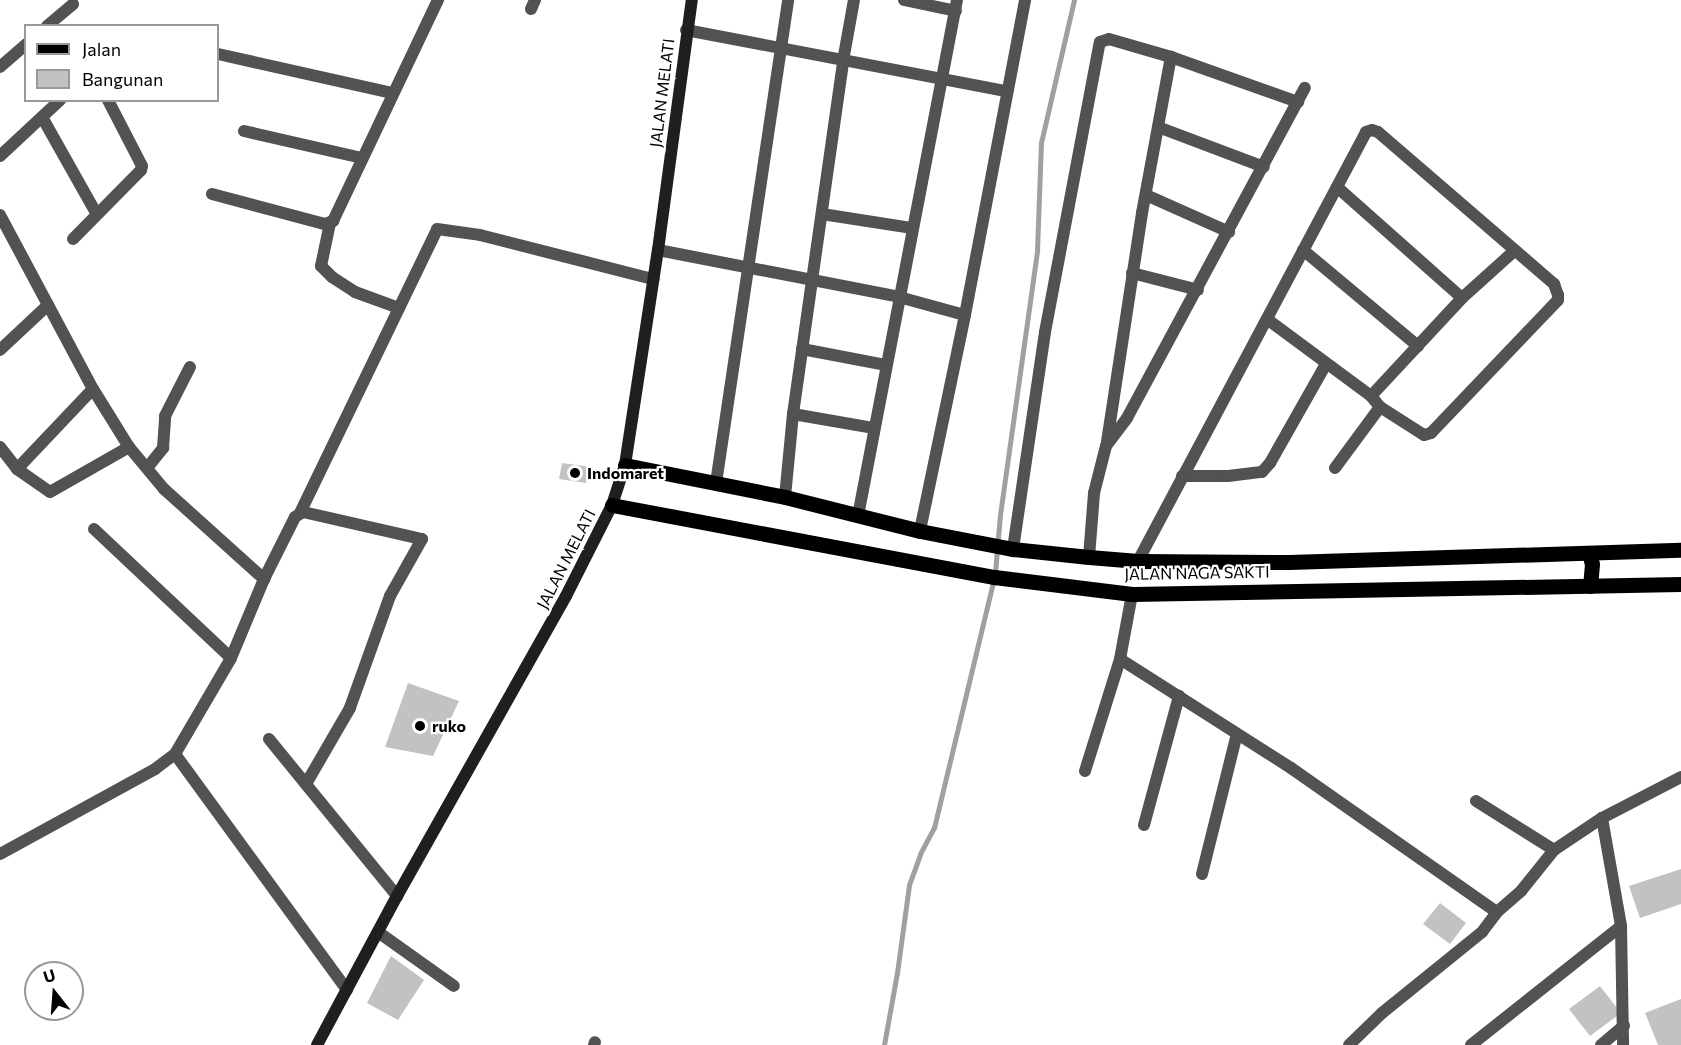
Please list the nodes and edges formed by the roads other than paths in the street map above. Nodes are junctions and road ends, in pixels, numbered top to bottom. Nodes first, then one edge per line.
1 (438, 0) edge
2 (692, 0) edge
3 (788, 0) edge
4 (854, 0) edge
5 (904, 0) edge
6 (1025, 0) edge
7 (73, 4) dead end
8 (956, 6) edge
9 (49, 24) edge
10 (686, 30) junction
11 (24, 46) edge
12 (782, 47) junction
13 (219, 54) edge
14 (1171, 57) junction
15 (843, 60) junction
16 (0, 66) edge
17 (944, 80) junction
18 (1305, 88) dead end
19 (1007, 91) junction
20 (393, 93) junction
21 (58, 102) edge
22 (109, 102) edge
23 (1298, 102) junction
24 (42, 117) junction
25 (1158, 127) junction
26 (244, 131) dead end
27 (0, 156) edge
28 (362, 158) junction
29 (1264, 167) junction
30 (1337, 187) junction
31 (212, 194) dead end
32 (1146, 195) junction
33 (96, 213) junction
34 (822, 214) junction
35 (0, 216) edge
36 (330, 223) junction
37 (911, 228) junction
38 (1229, 232) junction
39 (73, 239) dead end
40 (658, 250) junction
41 (1303, 250) junction
42 (1513, 252) junction
43 (747, 268) junction
44 (1132, 273) junction
45 (652, 279) junction
46 (813, 279) junction
47 (1198, 290) junction
48 (900, 297) junction
49 (1462, 298) junction
50 (48, 305) junction
51 (399, 308) junction
52 (965, 315) junction
53 (1267, 319) junction
54 (1418, 346) junction
55 (802, 349) junction
56 (0, 350) edge
57 (1326, 364) junction
58 (886, 365) junction
59 (190, 367) dead end
60 (93, 389) junction
61 (1371, 396) junction
62 (1380, 407) junction
63 (793, 414) junction
64 (873, 428) junction
65 (1106, 446) junction
66 (0, 447) edge
67 (129, 447) junction
68 (625, 465) junction
69 (147, 468) junction
70 (1335, 468) dead end
71 (17, 469) junction
72 (1182, 476) junction
73 (716, 483) junction
74 (785, 497) junction
75 (612, 505) junction
76 (300, 513) junction
77 (858, 516) junction
78 (94, 529) dead end
79 (920, 531) junction
80 (1013, 549) junction
81 (1681, 550) edge
82 (1588, 553) junction
83 (1089, 557) junction
84 (1138, 561) junction
85 (264, 579) junction
86 (1681, 584) edge
87 (1590, 586) junction
88 (1132, 594) junction
89 (231, 658) junction
90 (1120, 659) junction
91 (1179, 696) junction
92 (1237, 734) junction
93 (269, 739) dead end
94 (175, 754) junction
95 (1085, 771) dead end
96 (1681, 777) edge
97 (306, 784) junction
98 (1476, 801) dead end
99 (1602, 818) junction
100 (1144, 825) dead end
101 (1554, 850) junction
102 (0, 854) edge
103 (1202, 874) dead end
104 (397, 896) junction
105 (1497, 912) junction
106 (1621, 926) junction
107 (378, 932) junction
108 (454, 986) dead end
109 (347, 990) junction
110 (1624, 1026) junction
111 (317, 1045) edge
112 (1349, 1045) edge
113 (1471, 1045) edge
114 (1601, 1045) edge
115 (1623, 1045) edge

1 - 20 street
2 - 10 main road, JALAN MELATI
3 - 12 street
4 - 15 street
5 - 8 street
6 - 19 street
7 - 9 street
8 - 17 street
10 - 12 street
10 - 40 main road, JALAN MELATI
11 - 16 street
12 - 15 street
12 - 43 street
13 - 20 street
14 - 23 street
14 - 25 street
14 - 80 street
15 - 17 street
15 - 34 street
17 - 19 street
17 - 37 street
18 - 23 street
19 - 52 street
20 - 28 street
21 - 24 street
22 - 33 street
23 - 29 street
24 - 27 street
24 - 33 street
25 - 29 street
25 - 32 street
26 - 28 street
28 - 36 street
29 - 38 street
30 - 41 street
30 - 42 street
30 - 49 street
31 - 36 street
32 - 38 street
32 - 44 street
33 - 39 street
34 - 37 street
34 - 46 street
35 - 50 street
36 - 51 street
37 - 48 street
38 - 47 street
40 - 43 street
40 - 45 main road, JALAN MELATI
41 - 53 street
41 - 54 street
42 - 49 street
42 - 62 street
43 - 46 street
43 - 73 street
44 - 47 street
44 - 65 street
45 - 51 street
45 - 68 main road, JALAN MELATI
46 - 48 street
46 - 55 street
47 - 65 street
48 - 52 street
48 - 58 street
49 - 54 street
50 - 56 street
50 - 60 street
51 - 76 street
52 - 79 street
53 - 57 street
53 - 72 street
54 - 61 street
55 - 58 street
55 - 63 street
57 - 61 street
57 - 72 street
58 - 64 street
59 - 69 street
60 - 67 street
60 - 71 street
61 - 62 street
62 - 70 street
63 - 64 street
63 - 74 street
64 - 77 street
65 - 83 street
66 - 71 street
67 - 69 street
67 - 71 street
68 - 73 main road, JALAN NAGA SAKTI
68 - 75 main road, JALAN MELATI
69 - 85 street
72 - 84 street
73 - 74 main road, JALAN NAGA SAKTI
74 - 77 main road, JALAN NAGA SAKTI
75 - 88 main road, JALAN NAGA SAKTI
75 - 104 main road, JALAN MELATI
76 - 85 street
76 - 97 street
77 - 79 main road, JALAN NAGA SAKTI
78 - 89 street
79 - 80 main road, JALAN NAGA SAKTI
80 - 83 main road, JALAN NAGA SAKTI
81 - 82 main road, JALAN NAGA SAKTI
82 - 84 main road, JALAN NAGA SAKTI
82 - 87 main road
83 - 84 main road, JALAN NAGA SAKTI
85 - 89 street
86 - 87 main road, JALAN NAGA SAKTI
87 - 88 main road, JALAN NAGA SAKTI
88 - 90 street
89 - 94 street
90 - 91 street
90 - 95 street
91 - 92 street
91 - 100 street
92 - 103 street
92 - 105 street
93 - 97 street
94 - 102 street
94 - 109 street
96 - 99 street
97 - 104 street
98 - 101 street
99 - 101 street
99 - 106 street
101 - 105 street
104 - 107 main road, JALAN MELATI
105 - 112 street
106 - 110 street
106 - 113 street
107 - 108 street
107 - 109 main road, JALAN MELATI
109 - 111 main road, JALAN MELATI
110 - 114 street
110 - 115 street

